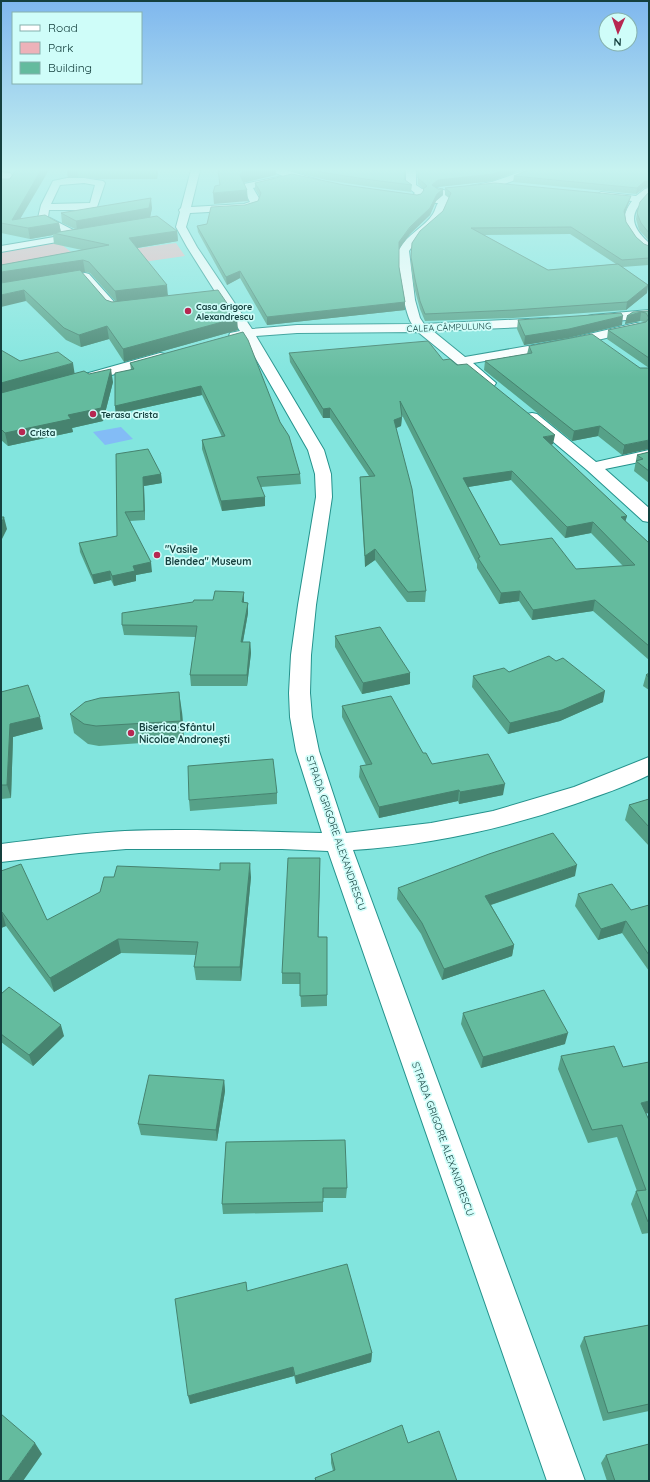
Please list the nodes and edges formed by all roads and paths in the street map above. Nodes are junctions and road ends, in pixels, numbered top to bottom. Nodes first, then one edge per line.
1 (60, 239) edge
2 (189, 239) edge
3 (412, 239) edge
4 (640, 239) edge
5 (1, 249) edge
6 (649, 249) edge
7 (1, 290) edge
8 (224, 296) junction
9 (208, 298) edge
10 (129, 307) edge
11 (649, 314) edge
12 (577, 320) edge
13 (562, 321) edge
14 (649, 324) edge
15 (421, 328) junction
16 (248, 333) junction
17 (593, 337) junction
18 (220, 340) edge
19 (606, 346) edge
20 (176, 353) edge
21 (463, 361) junction
22 (73, 381) edge
23 (500, 391) edge
24 (519, 406) edge
25 (649, 455) edge
26 (594, 467) junction
27 (649, 516) edge
28 (648, 768) edge
29 (337, 842) junction
30 (1, 853) edge
31 (566, 1481) edge

1 - 5 street
2 - 8 street, STRADA GRIGORE ALEXANDRESCU
3 - 15 street
4 - 6 street
7 - 10 street
8 - 9 street
8 - 16 street, STRADA GRIGORE ALEXANDRESCU
11 - 12 street
13 - 15 street, CALEA CÂMPULUNG
14 - 17 street
15 - 16 street, CALEA CÂMPULUNG
15 - 21 street
16 - 18 street, CALEA CÂMPULUNG
16 - 29 street, STRADA GRIGORE ALEXANDRESCU
17 - 19 street
17 - 21 street
20 - 22 street
21 - 23 street
24 - 26 street
25 - 26 street
26 - 27 street
28 - 29 street
29 - 30 street
29 - 31 street, STRADA GRIGORE ALEXANDRESCU

